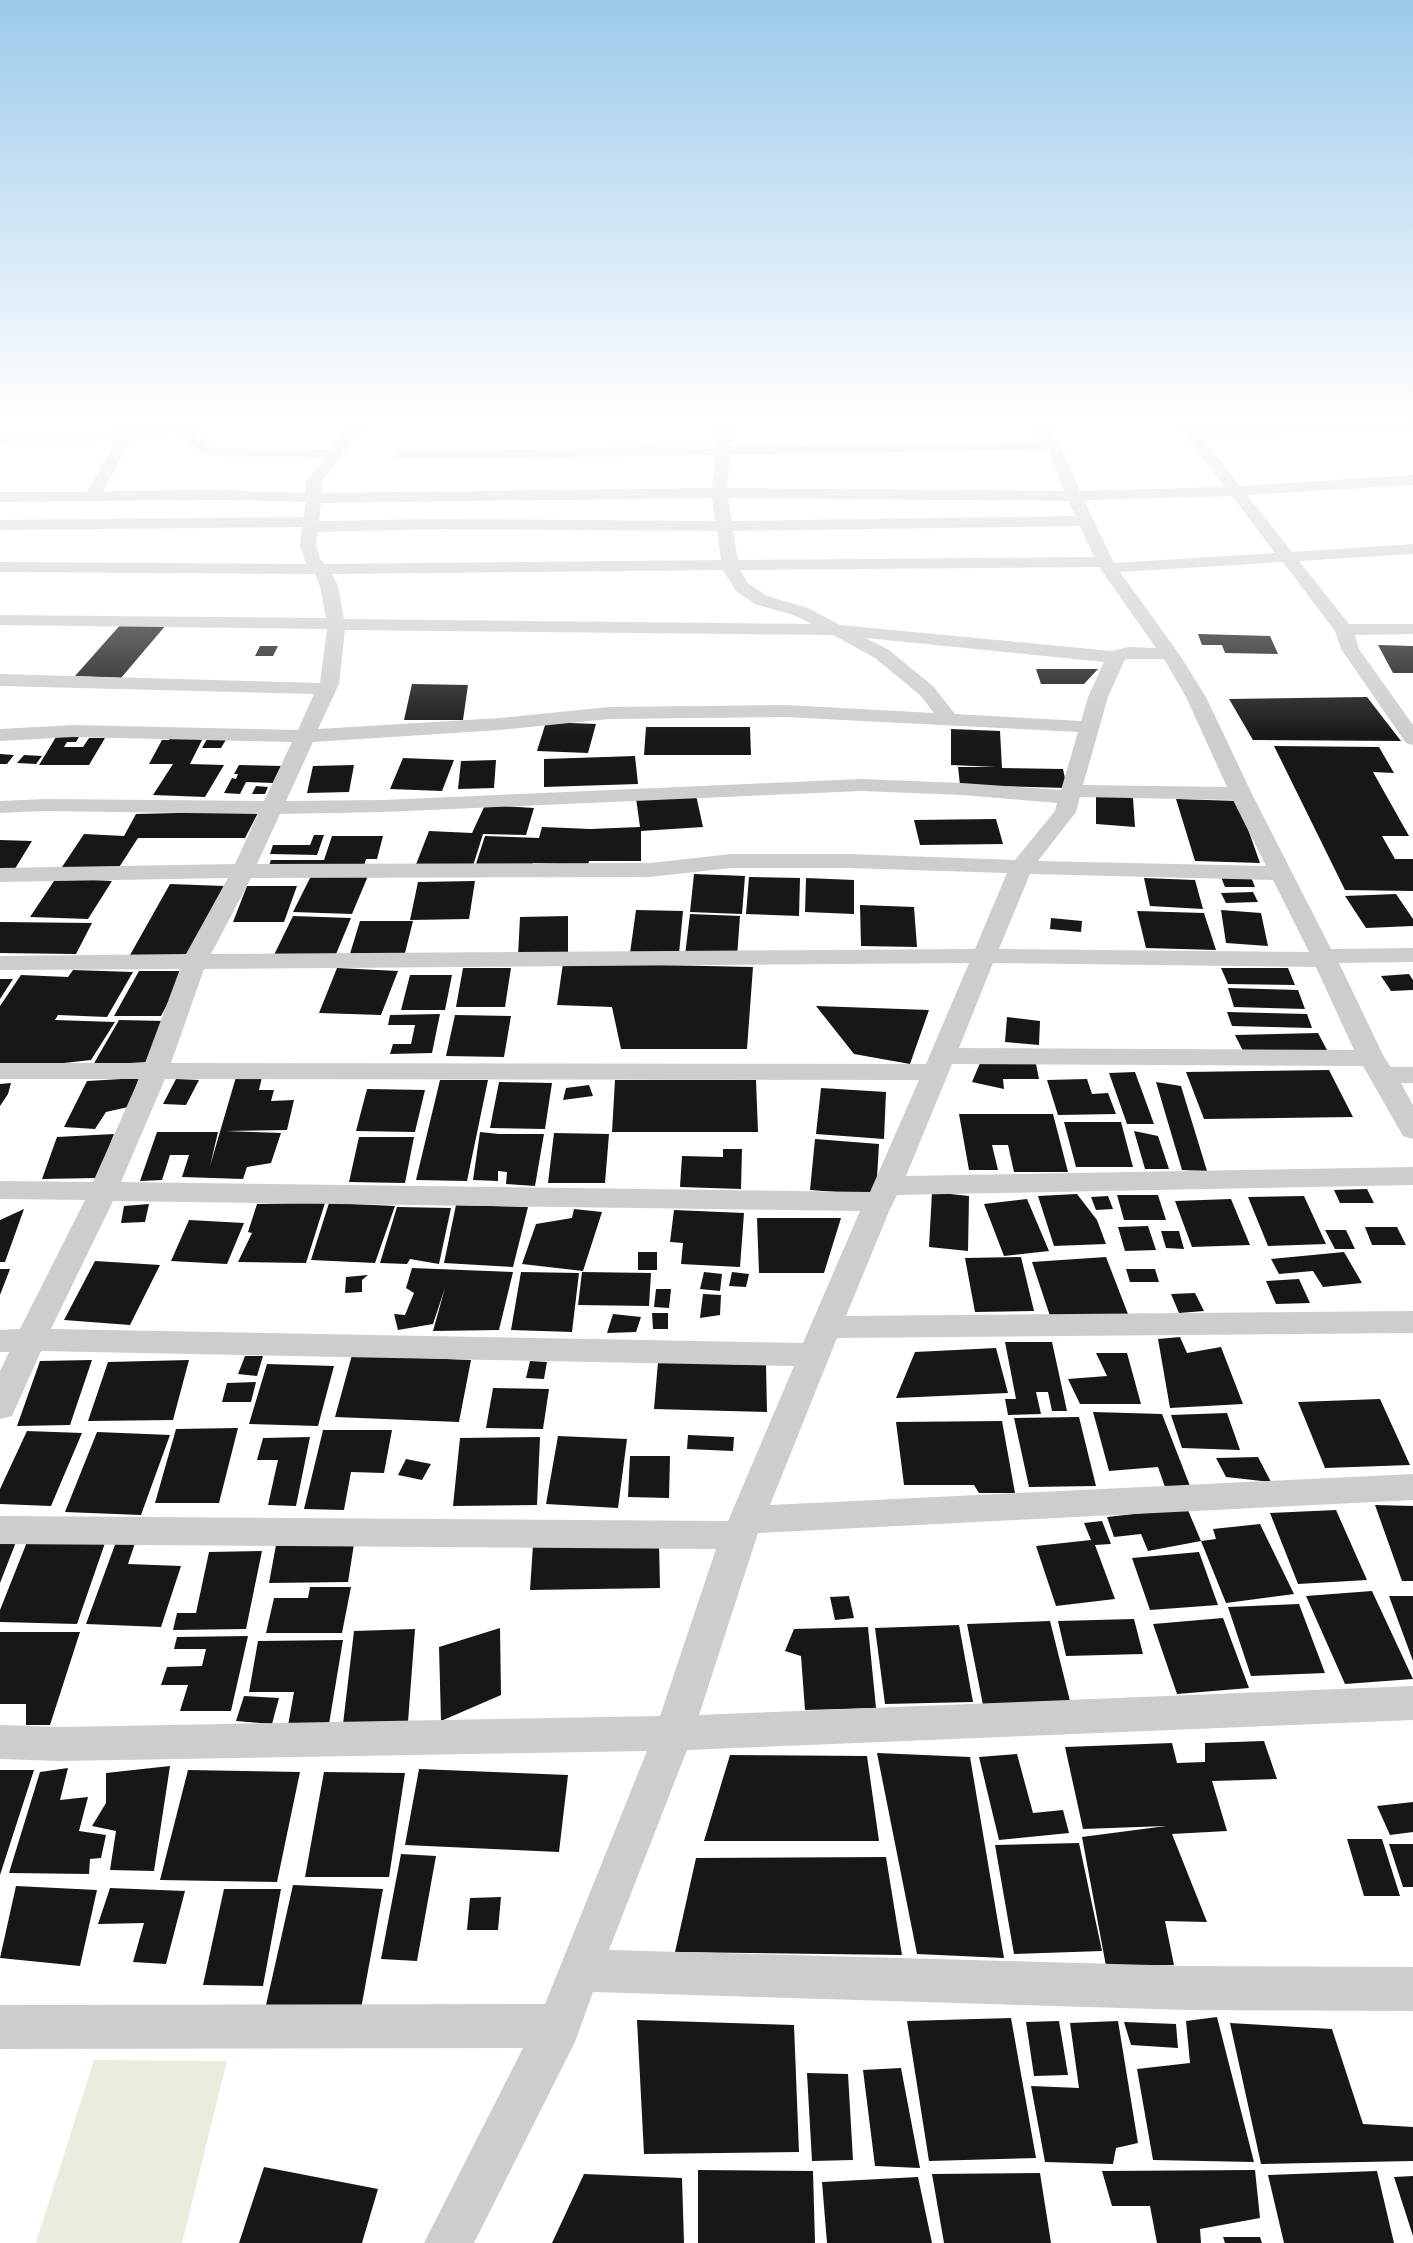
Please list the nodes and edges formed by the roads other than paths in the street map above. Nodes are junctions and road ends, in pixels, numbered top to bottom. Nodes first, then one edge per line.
1 (310, 529) edge
2 (724, 529) edge
3 (1089, 529) edge
4 (1266, 529) edge
5 (1413, 549) edge
6 (1288, 557) junction
7 (1106, 565) junction
8 (0, 567) edge
9 (730, 567) junction
10 (321, 569) junction
11 (0, 620) edge
12 (336, 623) junction
13 (1413, 629) edge
14 (836, 630) junction
15 (1344, 630) junction
16 (1170, 654) junction
17 (1115, 657) junction
18 (0, 680) edge
19 (325, 689) junction
20 (950, 719) junction
21 (1089, 727) junction
22 (0, 735) edge
23 (304, 736) junction
24 (1413, 739) edge
25 (1070, 794) junction
26 (1241, 794) junction
27 (0, 807) edge
28 (271, 808) junction
29 (1021, 867) junction
30 (243, 871) junction
31 (1281, 873) junction
32 (0, 875) edge
33 (1413, 955) edge
34 (984, 956) junction
35 (1324, 958) junction
36 (194, 962) junction
37 (0, 963) edge
38 (939, 1064) junction
39 (1377, 1066) junction
40 (0, 1072) edge
41 (155, 1072) junction
42 (1413, 1075) edge
43 (1413, 1130) edge
44 (1413, 1176) edge
45 (0, 1190) edge
46 (104, 1190) junction
47 (883, 1194) junction
48 (1413, 1322) edge
49 (15, 1340) edge
50 (821, 1341) junction
51 (0, 1406) edge
52 (1413, 1487) edge
53 (743, 1527) junction
54 (0, 1530) edge
55 (1413, 1703) edge
56 (674, 1733) junction
57 (0, 1742) edge
58 (579, 1970) junction
59 (1413, 1989) edge
60 (559, 2026) junction
61 (0, 2027) edge
62 (448, 2243) edge

1 - 10 street
2 - 9 street
3 - 7 street
4 - 6 street
5 - 6 street
6 - 7 street
6 - 15 street
7 - 9 street
7 - 16 street
8 - 10 street
9 - 10 street
9 - 14 street
10 - 12 street
11 - 12 street
12 - 14 street
12 - 19 street
13 - 15 street
14 - 17 street
14 - 20 street
15 - 24 street
16 - 17 street
16 - 26 street
17 - 21 street
18 - 19 street
19 - 23 street
20 - 21 street
20 - 23 street
21 - 25 street
22 - 23 street
23 - 28 street
25 - 26 street
25 - 28 street
25 - 29 street
26 - 31 street
27 - 28 street
28 - 30 street
29 - 30 street
29 - 31 street
29 - 34 street
30 - 32 street
30 - 36 street
31 - 35 street
33 - 35 street
34 - 35 street
34 - 36 street
34 - 38 street
35 - 39 street
36 - 37 street
36 - 41 street
38 - 39 street
38 - 41 street
38 - 47 street
39 - 42 street
39 - 43 street
40 - 41 street
41 - 46 street
44 - 47 street
45 - 46 street
46 - 47 street
46 - 49 street
47 - 50 street
48 - 50 street
49 - 50 street
49 - 51 street
50 - 53 street
52 - 53 street
53 - 54 street
53 - 56 street
55 - 56 street
56 - 57 street
56 - 58 street
58 - 59 street
58 - 60 street
60 - 61 street
60 - 62 street

